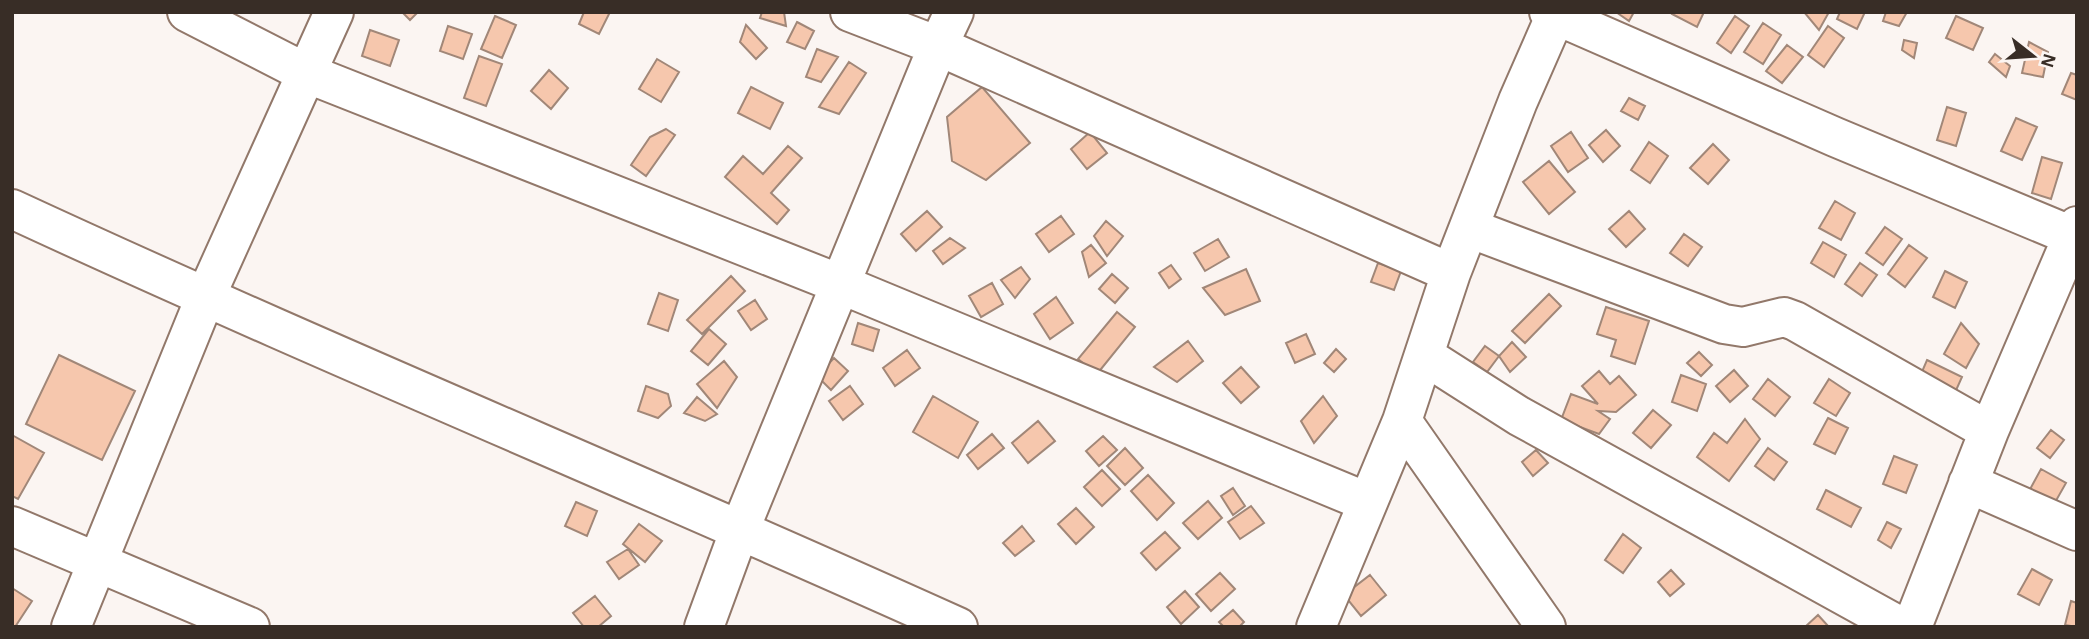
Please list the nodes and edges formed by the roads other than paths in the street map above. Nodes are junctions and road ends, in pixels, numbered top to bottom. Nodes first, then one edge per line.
1 (187, 12) edge
2 (334, 12) edge
3 (850, 12) edge
4 (954, 12) edge
5 (1554, 13) edge
6 (938, 46) junction
7 (306, 73) junction
8 (12, 209) edge
9 (1469, 228) junction
10 (2075, 234) edge
11 (1451, 273) junction
12 (840, 284) junction
13 (205, 298) junction
14 (1425, 356) junction
15 (1402, 421) junction
16 (1989, 432) junction
17 (1968, 483) junction
18 (1367, 502) junction
19 (12, 526) edge
20 (740, 529) junction
21 (2077, 531) edge
22 (98, 564) junction
23 (71, 627) edge
24 (250, 627) edge
25 (704, 627) edge
26 (958, 627) edge
27 (1316, 627) edge
28 (1546, 627) edge
29 (1901, 627) edge
30 (1912, 627) edge

1 - 7 street
2 - 7 street
3 - 6 street
4 - 6 street
5 - 9 street
5 - 10 street
6 - 11 street
6 - 12 street
7 - 12 street
7 - 13 street
8 - 13 street
9 - 11 street
9 - 16 street
10 - 16 street
11 - 14 street
12 - 18 street
12 - 20 street
13 - 20 street
13 - 22 street
14 - 15 street
14 - 29 street
15 - 18 street
15 - 28 street
16 - 17 street
17 - 21 street
17 - 30 street
18 - 27 street
19 - 22 street
20 - 25 street
20 - 26 street
22 - 23 street
22 - 24 street

